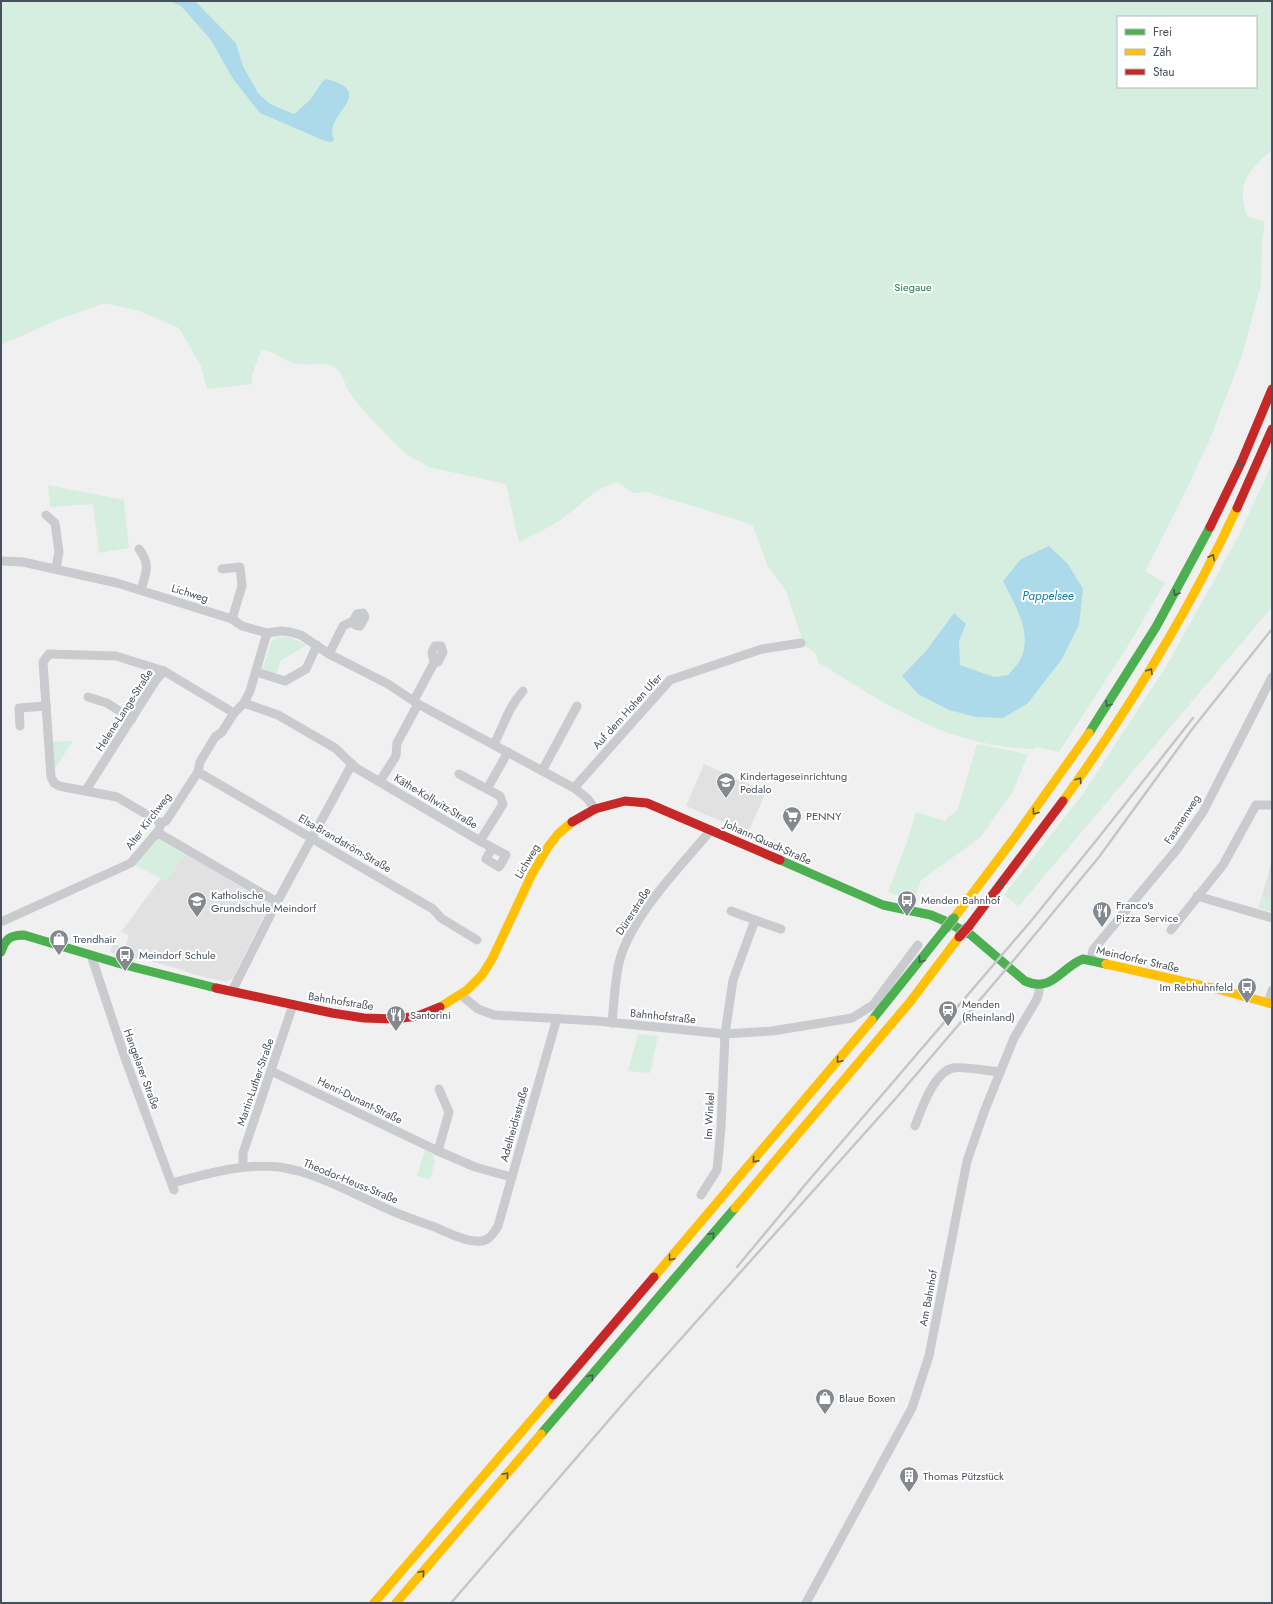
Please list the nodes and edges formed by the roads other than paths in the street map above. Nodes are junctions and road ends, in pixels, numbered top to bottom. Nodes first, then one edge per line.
1 (1272, 388) edge
2 (1272, 429) edge
3 (46, 515) dead end
4 (139, 549) dead end
5 (1, 561) edge
6 (56, 568) junction
7 (222, 569) dead end
8 (141, 590) junction
9 (232, 619) junction
10 (353, 621) dead end
11 (268, 633) junction
12 (802, 643) dead end
13 (316, 645) junction
14 (329, 654) junction
15 (434, 663) dead end
16 (164, 671) junction
17 (256, 672) junction
18 (1272, 677) edge
19 (523, 691) dead end
20 (88, 697) dead end
21 (416, 702) junction
22 (244, 703) junction
23 (46, 706) junction
24 (577, 706) dead end
25 (234, 713) junction
26 (132, 719) junction
27 (20, 726) dead end
28 (494, 744) junction
29 (508, 752) junction
30 (352, 764) junction
31 (542, 771) junction
32 (198, 772) junction
33 (459, 774) dead end
34 (380, 781) junction
35 (574, 788) junction
36 (487, 789) junction
37 (86, 790) junction
38 (1272, 805) edge
39 (595, 809) junction
40 (161, 823) junction
41 (711, 830) junction
42 (154, 836) junction
43 (312, 837) junction
44 (480, 841) junction
45 (492, 848) dead end
46 (1198, 896) junction
47 (276, 902) junction
48 (731, 911) dead end
49 (1272, 918) edge
50 (755, 920) junction
51 (1, 922) edge
52 (1, 926) edge
53 (781, 929) dead end
54 (1171, 930) dead end
55 (11, 935) junction
56 (477, 940) dead end
57 (918, 945) dead end
58 (1, 952) edge
59 (91, 955) junction
60 (1091, 960) junction
61 (1039, 986) junction
62 (1272, 990) edge
63 (232, 991) junction
64 (461, 995) junction
65 (1270, 1004) edge
66 (293, 1005) junction
67 (557, 1018) junction
68 (612, 1023) junction
69 (725, 1034) junction
70 (271, 1071) junction
71 (1000, 1072) junction
72 (439, 1089) dead end
73 (915, 1126) dead end
74 (438, 1151) junction
75 (243, 1166) junction
76 (511, 1177) junction
77 (173, 1187) joint
78 (701, 1195) dead end
79 (492, 1236) joint
80 (374, 1603) edge
81 (396, 1603) edge
82 (806, 1603) edge

1 -> 80 main road, bridge
81 -> 2 main road, bridge
3 - 6 street
4 - 8 street
5 - 6 street, Lichweg
6 - 8 street, Lichweg
7 - 9 street
8 - 9 street, Lichweg
9 - 11 street, Lichweg
10 - 14 street
11 - 13 street, Lichweg
11 - 17 street, Alter Kirchweg
12 - 35 street, Auf dem Hohen Ufer
13 - 14 street, Lichweg
13 - 17 street
14 - 21 street, Lichweg
15 - 21 street
16 - 23 street
16 - 25 street, Helene-Lange-Straße
16 - 26 street, Helene-Lange-Straße
17 - 22 street, Alter Kirchweg
18 - 60 street, Fasanenweg
19 - 28 street
20 - 26 street
21 - 28 street, Lichweg
21 - 34 street, Käthe-Kollwitz-Straße
22 - 25 street, Alter Kirchweg
22 - 30 street, Käthe-Kollwitz-Straße
23 - 27 street
23 - 37 street
24 - 31 street
25 - 32 street, Alter Kirchweg
26 - 37 street, Helene-Lange-Straße
28 - 29 street, Lichweg
29 - 31 street, Lichweg
29 - 36 street
30 - 34 street, Käthe-Kollwitz-Straße
30 - 43 street
31 - 35 street, Lichweg
32 - 40 street, Alter Kirchweg
32 - 43 street, Elsa-Brandström-Straße
33 - 36 street, Käthe-Kollwitz-Straße
34 - 44 street, Käthe-Kollwitz-Straße
35 - 39 street, Lichweg
36 - 44 street, Käthe-Kollwitz-Straße
37 - 40 street
38 - 46 street
39 - 41 main road, Johann-Quadt-Straße
39 - 64 main road, Lichweg
40 - 42 street, Alter Kirchweg
41 - 61 main road, Johann-Quadt-Straße
41 - 68 street, Dürerstraße
42 - 47 street
42 - 51 street, Alter Kirchweg
43 - 47 street
43 - 56 street, Elsa-Brandström-Straße
44 - 45 street, Käthe-Kollwitz-Straße
46 - 49 street
46 - 54 street
47 - 63 street
48 - 50 street
50 - 53 street
50 - 69 street
52 - 55 street
55 - 58 main road
55 - 59 main road, Bahnhofstraße
57 - 69 street, Bahnhofstraße
59 - 63 main road, Bahnhofstraße
59 - 77 street, Hangelarer Straße
60 - 61 main road, Meindorfer Straße
60 - 65 main road, Meindorfer Straße
61 - 71 street, Am Bahnhof
62 - 65 street
63 - 66 main road, Bahnhofstraße
64 - 66 main road, Bahnhofstraße
64 - 67 street, Bahnhofstraße
66 - 70 street, Martin-Luther-Straße
67 - 68 street, Bahnhofstraße
67 - 76 street, Adelheidisstraße
68 - 69 street, Bahnhofstraße
69 - 78 street, Im Winkel
70 - 74 street, Henri-Dunant-Straße
70 - 75 street, Martin-Luther-Straße
71 - 73 street
71 - 82 street, Am Bahnhof
72 - 74 street
74 - 76 street, Henri-Dunant-Straße
75 - 77 street, Theodor-Heuss-Straße
75 - 79 street, Theodor-Heuss-Straße
76 - 79 street, Adelheidisstraße

